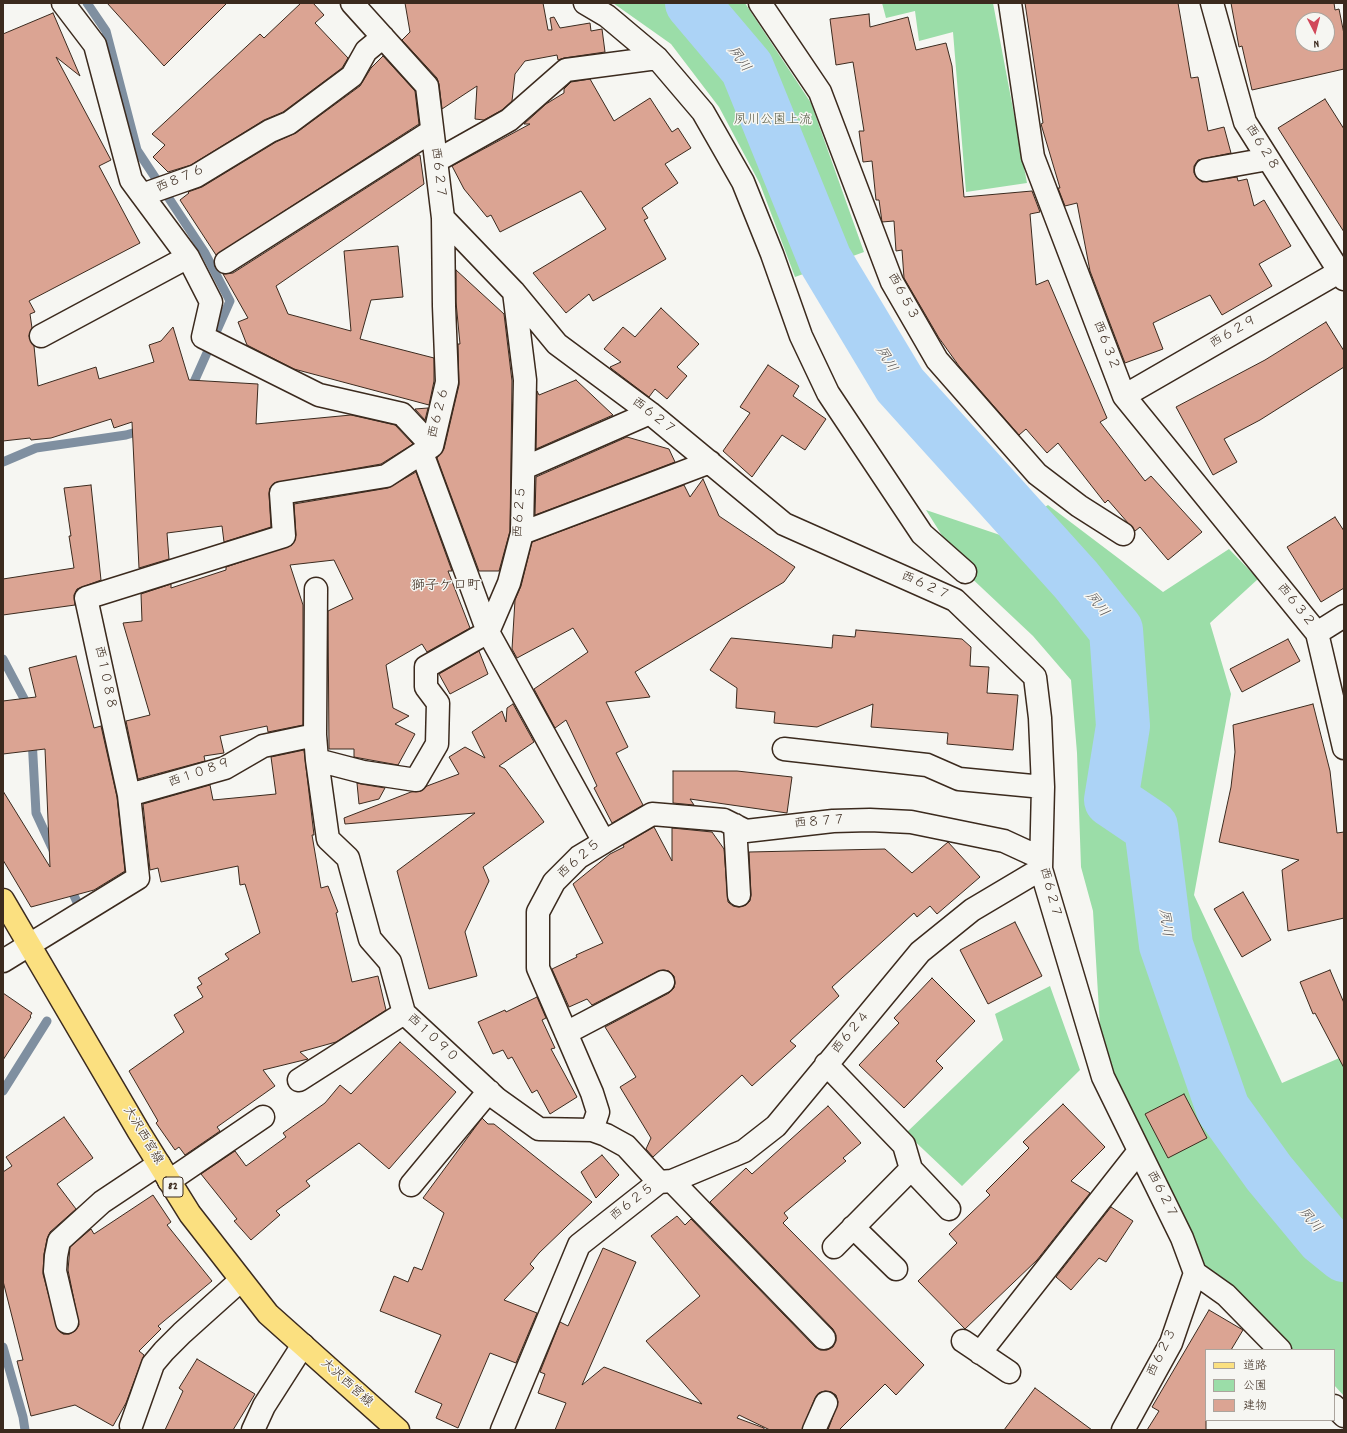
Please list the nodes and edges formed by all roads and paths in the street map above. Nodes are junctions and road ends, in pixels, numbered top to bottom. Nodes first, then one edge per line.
1 (63, 3) edge
2 (352, 3) edge
3 (585, 3) edge
4 (760, 3) edge
5 (1010, 3) edge
6 (1212, 3) edge
7 (383, 37) junction
8 (657, 58) junction
9 (432, 131) junction
10 (1268, 159) junction
11 (436, 161) junction
12 (1206, 170) dead end
13 (155, 191) junction
14 (443, 218) junction
15 (188, 257) junction
16 (226, 262) dead end
17 (1342, 273) edge
18 (514, 292) junction
19 (41, 336) dead end
20 (1124, 396) junction
21 (650, 413) junction
22 (427, 450) junction
23 (710, 462) junction
24 (524, 468) junction
25 (281, 494) joint
26 (522, 533) junction
27 (1123, 534) dead end
28 (965, 572) dead end
29 (316, 589) dead end
30 (1344, 616) edge
31 (488, 632) junction
32 (1317, 633) junction
33 (315, 735) junction
34 (1344, 748) edge
35 (784, 749) dead end
36 (317, 760) junction
37 (1043, 787) junction
38 (129, 795) junction
39 (735, 825) junction
40 (604, 842) junction
41 (1041, 864) junction
42 (739, 895) dead end
43 (3, 900) edge
44 (29, 945) junction
45 (3, 961) edge
46 (663, 982) dead end
47 (404, 1013) junction
48 (566, 1033) junction
49 (826, 1064) junction
50 (299, 1080) dead end
51 (489, 1091) junction
52 (263, 1117) dead end
53 (592, 1130) junction
54 (1139, 1152) junction
55 (911, 1169) junction
56 (164, 1173) junction
57 (666, 1182) junction
58 (411, 1185) dead end
59 (949, 1209) dead end
60 (853, 1227) junction
61 (834, 1247) dead end
62 (896, 1269) dead end
63 (1196, 1272) junction
64 (242, 1280) junction
65 (68, 1322) dead end
66 (824, 1338) dead end
67 (303, 1345) junction
68 (1279, 1349) edge
69 (1009, 1372) dead end
70 (826, 1403) dead end
71 (1335, 1407) edge
72 (1344, 1416) edge
73 (131, 1426) dead end
74 (394, 1429) edge
75 (253, 1430) edge
76 (502, 1430) edge
77 (814, 1430) edge
78 (1123, 1430) edge

1 - 13 street, 西８７６
2 - 7 street, 西６２７
3 - 8 street
4 - 27 street, 西６５３
5 - 20 street, 西６３２
6 - 10 street, 西６２８
7 - 9 street, 西６２７
7 - 13 street, 西８７６
8 - 11 street
8 - 28 street
9 - 11 street, 西６２７
9 - 16 street
10 - 12 street
10 - 17 street, 西６２８
11 - 14 street, 西６２７
13 - 15 street
14 - 18 street, 西６２７
14 - 22 street, 西６２６
15 - 19 street
15 - 22 street
17 - 20 street, 西６２９
18 - 21 street, 西６２７
18 - 24 street, 西６２５
20 - 32 street, 西６３２
21 - 23 street, 西６２７
21 - 24 street
22 - 25 street, 西６２６
22 - 31 street
23 - 26 street
23 - 37 street, 西６２７
24 - 26 street, 西６２５
25 - 38 street, 西１０８８
26 - 31 street, 西６２５
29 - 33 street, 西１０９０
30 - 32 street
31 - 36 street
31 - 40 street, 西６２５
32 - 34 street
33 - 36 street, 西１０９０
33 - 38 street, 西１０８９
35 - 37 street
36 - 47 street, 西１０９０
37 - 41 street, 西６２７
38 - 44 street, 西１０８８
39 - 40 street, 西８７７
39 - 41 street, 西８７７
39 - 42 street
40 - 48 street, 西６２５
41 - 49 street, 西６２４
41 - 54 street, 西６２７
43 - 44 main road, 大沢西宮線 / 82
44 - 45 street
44 - 56 main road, 大沢西宮線 / 82
46 - 48 street
47 - 50 street
47 - 51 street, 西１０９０
48 - 53 street, 西６２５
49 - 55 street
49 - 57 street, 西６２４
51 - 53 street, 西１０９０
51 - 58 street
52 - 56 street
53 - 57 street, 西６２５
54 - 63 street, 西６２７
54 - 69 street
55 - 59 street
55 - 60 street
56 - 64 main road, 大沢西宮線 / 82
56 - 65 street
57 - 66 street
57 - 76 street, 西６２５
60 - 61 street
60 - 62 street
63 - 68 street
63 - 78 street, 西６２３
64 - 67 main road, 大沢西宮線 / 82
64 - 73 street
67 - 74 main road, 大沢西宮線 / 82
67 - 75 street
70 - 77 street
71 - 72 street

